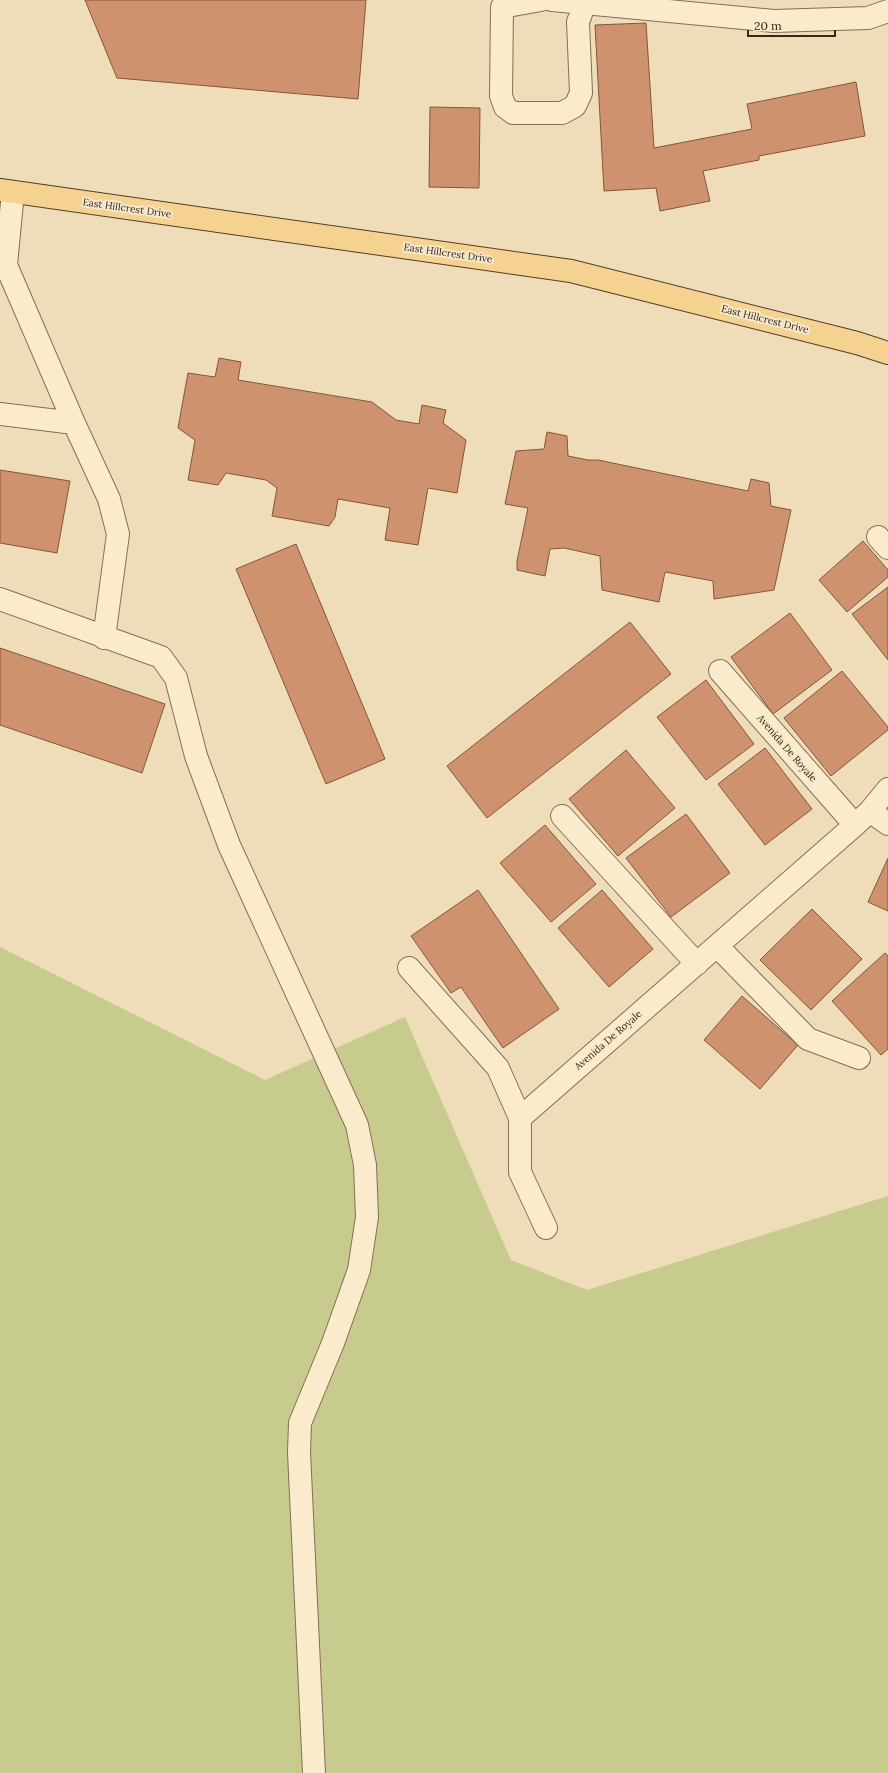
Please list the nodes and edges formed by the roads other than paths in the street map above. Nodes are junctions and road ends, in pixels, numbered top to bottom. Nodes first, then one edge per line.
1 (541, 0) edge
2 (552, 0) edge
3 (585, 3) junction
4 (888, 11) edge
5 (6, 191) edge
6 (888, 353) edge
7 (0, 414) edge
8 (74, 423) junction
9 (0, 599) edge
10 (104, 638) junction
11 (720, 671) dead end
12 (888, 789) edge
13 (562, 816) dead end
14 (862, 818) junction
15 (888, 824) edge
16 (717, 946) junction
17 (696, 964) junction
18 (409, 968) dead end
19 (859, 1058) dead end
20 (520, 1118) junction
21 (546, 1228) dead end
22 (314, 1773) edge

1 - 3 street
2 - 3 street
3 - 4 street
5 - 6 main road, East Hillcrest Drive
5 - 8 street
7 - 8 street
8 - 10 street
9 - 10 street
10 - 22 street
11 - 14 street, Avenida De Royale
12 - 14 street, Avenida De Royale
13 - 17 street
14 - 15 street, Avenida De Royale
14 - 16 street, Avenida De Royale
16 - 17 street, Avenida De Royale
16 - 19 street
17 - 20 street, Avenida De Royale
18 - 20 street
20 - 21 street

